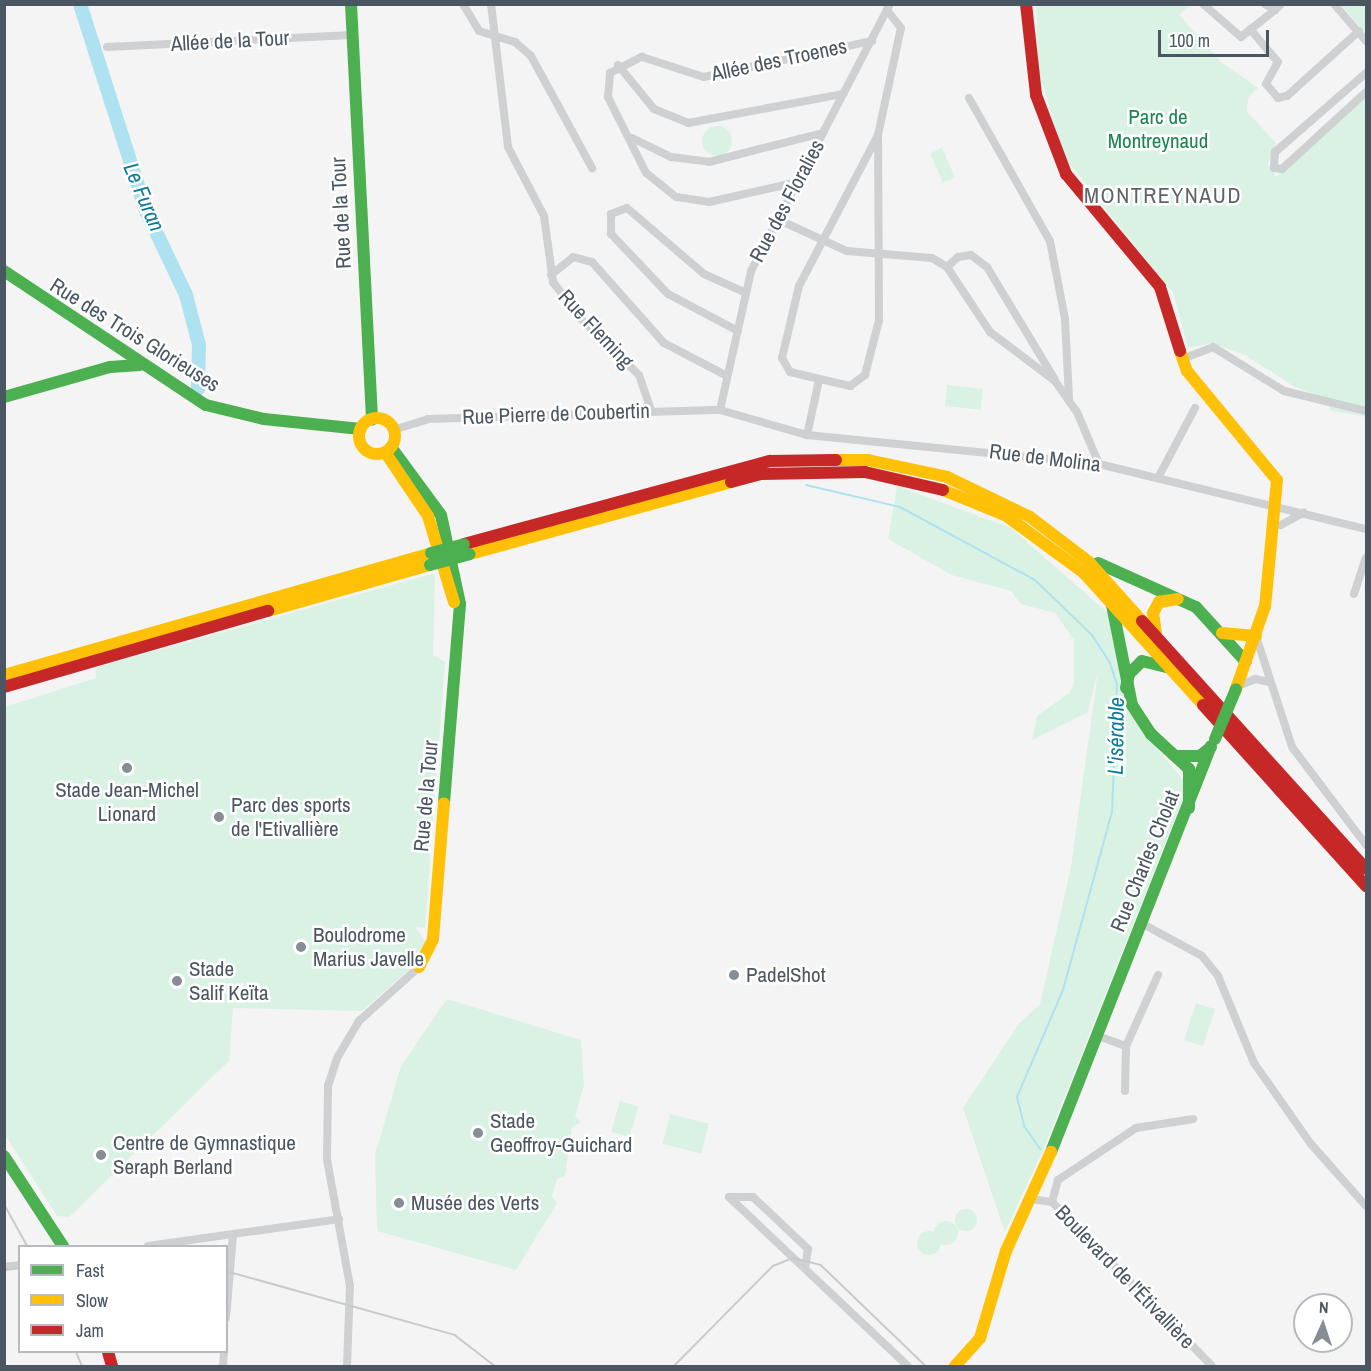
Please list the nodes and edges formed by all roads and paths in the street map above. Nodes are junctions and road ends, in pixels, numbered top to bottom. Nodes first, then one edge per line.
1 (351, 4) edge
2 (463, 4) edge
3 (491, 4) edge
4 (1026, 4) edge
5 (1203, 4) edge
6 (1265, 4) edge
7 (1334, 4) edge
8 (1278, 7) edge
9 (888, 8) edge
10 (1250, 29) junction
11 (1359, 32) junction
12 (352, 35) junction
13 (496, 40) junction
14 (872, 41) junction
15 (1366, 41) edge
16 (107, 47) dead end
17 (618, 65) junction
18 (1366, 73) edge
19 (1366, 92) edge
20 (843, 94) junction
21 (969, 98) dead end
22 (823, 132) junction
23 (878, 135) junction
24 (632, 138) junction
25 (592, 168) dead end
26 (798, 182) junction
27 (777, 219) junction
28 (824, 242) junction
29 (878, 254) junction
30 (947, 267) junction
31 (551, 275) junction
32 (7, 280) edge
33 (746, 293) junction
34 (738, 331) junction
35 (116, 349) junction
36 (1182, 359) junction
37 (141, 365) junction
38 (110, 367) junction
39 (728, 376) junction
40 (819, 380) junction
41 (1055, 381) junction
42 (4, 397) edge
43 (1069, 399) junction
44 (1195, 408) dead end
45 (651, 410) junction
46 (720, 410) junction
47 (1366, 411) edge
48 (372, 419) junction
49 (360, 429) junction
50 (393, 430) junction
51 (807, 435) junction
52 (388, 449) junction
53 (1099, 464) junction
54 (1159, 476) junction
55 (1275, 505) junction
56 (1304, 512) junction
57 (1278, 529) junction
58 (1366, 529) edge
59 (467, 549) junction
60 (1366, 558) edge
61 (430, 559) junction
62 (1089, 562) junction
63 (1354, 594) dead end
64 (1111, 600) junction
65 (1185, 600) junction
66 (1222, 633) junction
67 (1156, 634) junction
68 (1256, 636) junction
69 (1246, 662) junction
70 (1172, 669) junction
71 (4, 675) edge
72 (1266, 677) junction
73 (24, 681) junction
74 (4, 687) edge
75 (1126, 688) junction
76 (1236, 689) junction
77 (4, 693) edge
78 (1213, 743) junction
79 (1179, 756) junction
80 (1189, 808) junction
81 (1366, 845) edge
82 (1366, 869) edge
83 (1366, 886) edge
84 (1141, 923) junction
85 (419, 967) joint
86 (1158, 975) dead end
87 (1098, 1036) junction
88 (1126, 1046) junction
89 (1125, 1091) dead end
90 (1193, 1119) dead end
91 (4, 1156) edge
92 (1045, 1168) junction
93 (1058, 1180) junction
94 (1031, 1199) junction
95 (1052, 1202) junction
96 (1366, 1206) edge
97 (339, 1219) junction
98 (233, 1235) junction
99 (62, 1245) edge
100 (156, 1245) edge
101 (805, 1268) junction
102 (228, 1294) edge
103 (347, 1366) edge
104 (908, 1366) edge
105 (955, 1366) edge
106 (1212, 1366) edge

1 - 12 main road, Rue de la Tour
2 - 13 street
3 - 13 street, Rue Fleming
4 - 36 main road
5 - 10 street
6 - 8 street
7 - 11 street
8 - 10 street
9 - 14 street, Rue des Floralies
9 - 23 street
10 - 11 street
11 - 15 street
12 - 16 street, Allée de la Tour
12 - 48 main road, Rue de la Tour
13 - 25 street
13 - 31 street, Rue Fleming
14 - 17 street, Allée des Troenes
14 - 20 street, Rue des Floralies
17 - 20 street
17 - 24 street
18 - 19 street
20 - 22 street, Rue des Floralies
21 - 43 street
22 - 24 street
22 - 26 street, Rue des Floralies
23 - 28 street
23 - 29 street
24 - 26 street
26 - 27 street, Rue des Floralies
27 - 28 street
27 - 33 street, Rue des Floralies
28 - 29 street
28 - 40 street
29 - 30 street
29 - 40 street
30 - 41 street
30 - 41 street
31 - 39 street
31 - 45 street, Rue Fleming
32 - 35 main road, Rue des Trois Glorieuses
33 - 34 street, Rue des Floralies
33 - 34 street
34 - 39 street, Rue des Floralies
35 - 37 main road, Rue des Trois Glorieuses
35 - 38 main road
36 - 47 street
36 - 55 main road, Rue Charles Cholat
37 - 38 main road
37 - 49 main road, Rue des Trois Glorieuses
38 - 42 main road
39 - 46 street, Rue des Floralies
40 - 51 street
41 - 43 street
43 - 53 street
44 - 54 street
45 - 46 street, Rue Pierre de Coubertin
45 - 50 street, Rue Pierre de Coubertin
46 - 51 street, Rue de Molina
48 - 49 main road
48 - 50 main road
49 - 52 main road
50 - 52 main road
51 - 53 street, Rue de Molina
52 - 85 main road, Rue de la Tour
53 - 54 street, Rue de Molina
54 - 55 street, Rue de Molina
55 - 56 street, Rue de Molina
55 - 57 main road, Rue Charles Cholat
56 - 57 street
56 - 58 street, Rue de Molina
57 - 68 main road, Rue Charles Cholat
59 - 61 main road, bridge
59 - 62 main road
59 - 64 main road
60 - 63 street
61 - 71 main road
61 - 73 main road
62 - 65 main road
62 - 67 main road
64 - 70 main road
64 - 75 main road
65 - 66 main road
65 - 67 main road
66 - 68 main road
66 - 69 main road
67 - 82 main road
68 - 69 main road, Rue Charles Cholat
68 - 72 street
69 - 72 street
69 - 76 main road, Rue Charles Cholat
70 - 75 main road
70 - 83 main road
72 - 76 street
72 - 81 street
73 - 74 main road
73 - 77 main road
75 - 79 main road
76 - 78 main road, Rue Charles Cholat, bridge
78 - 79 main road
78 - 80 main road, Rue Charles Cholat
79 - 80 main road
80 - 84 main road, Rue Charles Cholat
84 - 87 main road, Rue Charles Cholat
84 - 96 street
85 - 97 street
86 - 88 street
87 - 88 street
87 - 92 main road, Rue Charles Cholat
88 - 89 street
90 - 93 street
91 - 99 main road
92 - 93 street
92 - 94 main road, Rue Charles Cholat
93 - 95 street
94 - 95 street, Boulevard de l'Étivallière
94 - 105 main road, Rue Charles Cholat
95 - 106 street, Boulevard de l'Étivallière
97 - 98 street
97 - 103 street
98 - 100 street
98 - 102 street
101 - 101 street
101 - 104 street

